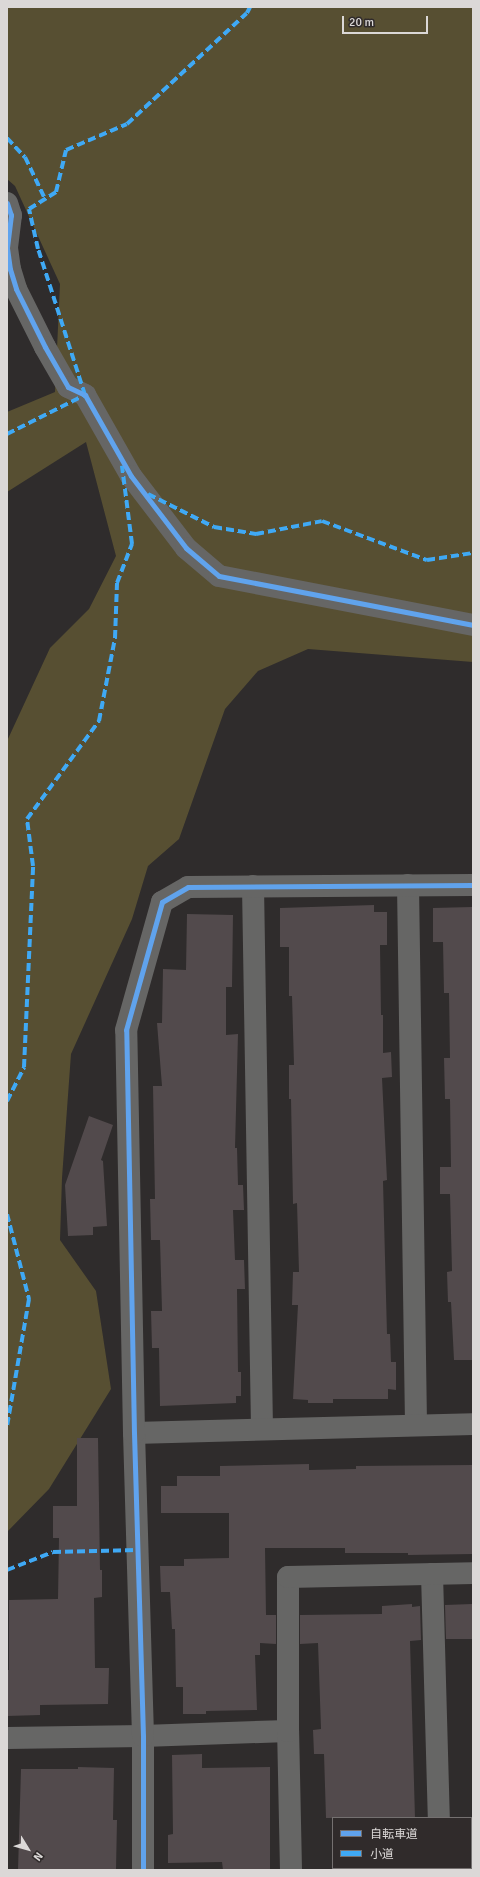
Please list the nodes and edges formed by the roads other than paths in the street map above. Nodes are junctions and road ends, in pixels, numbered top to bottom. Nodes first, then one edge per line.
1 (7, 203) edge
2 (473, 625) edge
3 (408, 885) junction
4 (473, 885) edge
5 (253, 886) junction
6 (416, 1424) junction
7 (473, 1424) edge
8 (262, 1429) junction
9 (134, 1433) junction
10 (473, 1573) edge
11 (432, 1574) junction
12 (288, 1731) junction
13 (143, 1736) junction
14 (7, 1738) edge
15 (439, 1817) edge
16 (143, 1870) edge
17 (291, 1870) edge

1 - 2 street
3 - 4 street
3 - 5 street
3 - 6 street
5 - 8 street
5 - 9 street
6 - 7 street
6 - 8 street
8 - 9 street
9 - 13 street
10 - 11 street
11 - 12 street
11 - 15 street
12 - 13 street
12 - 17 street
13 - 14 street
13 - 16 street

